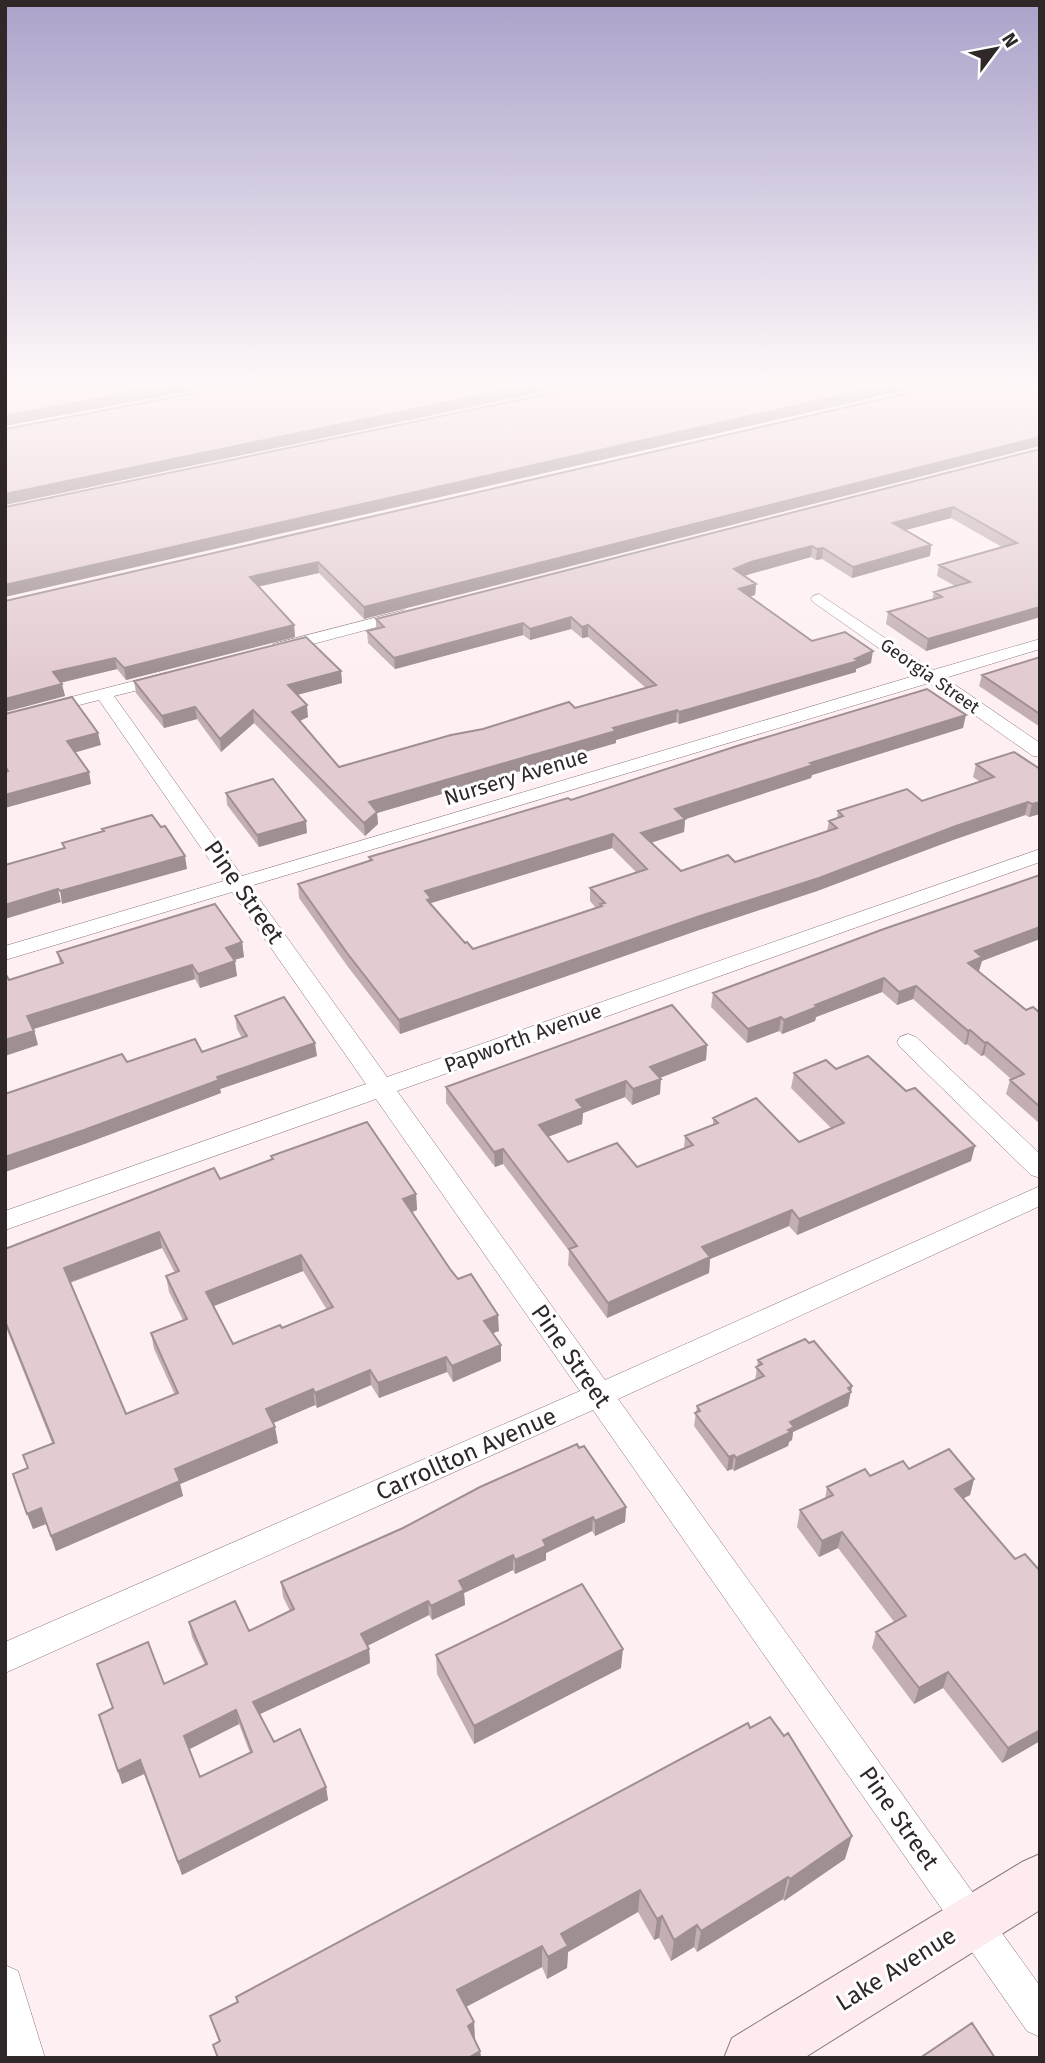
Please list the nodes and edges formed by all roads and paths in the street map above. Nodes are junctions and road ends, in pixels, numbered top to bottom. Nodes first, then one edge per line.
1 (819, 600) dead end
2 (426, 610) edge
3 (1040, 643) edge
4 (264, 652) edge
5 (184, 673) edge
6 (931, 676) junction
7 (103, 694) junction
8 (5, 719) edge
9 (1040, 752) edge
10 (1040, 855) edge
11 (238, 884) junction
12 (5, 953) edge
13 (908, 1042) dead end
14 (383, 1088) junction
15 (1040, 1169) edge
16 (1040, 1195) edge
17 (5, 1221) edge
18 (599, 1395) junction
19 (5, 1658) edge
20 (1040, 1880) edge
21 (973, 1922) junction
22 (5, 1984) edge
23 (1040, 2018) edge
24 (26, 2058) edge
25 (752, 2058) edge

1 - 6 street, Georgia Street
2 - 4 street
3 - 6 street, Nursery Avenue
5 - 7 street
6 - 9 street, Georgia Street
6 - 11 street, Nursery Avenue
7 - 8 street
7 - 11 street, Pine Street
10 - 14 street, Papworth Avenue
11 - 12 street, Nursery Avenue
11 - 14 street, Pine Street
13 - 15 street
14 - 17 street, Papworth Avenue
14 - 18 street, Pine Street
16 - 18 street, Carrollton Avenue
18 - 19 street, Carrollton Avenue
18 - 21 street, Pine Street
20 - 21 street, Lake Avenue
21 - 23 street, Pine Street
21 - 25 street, Lake Avenue
22 - 24 street

